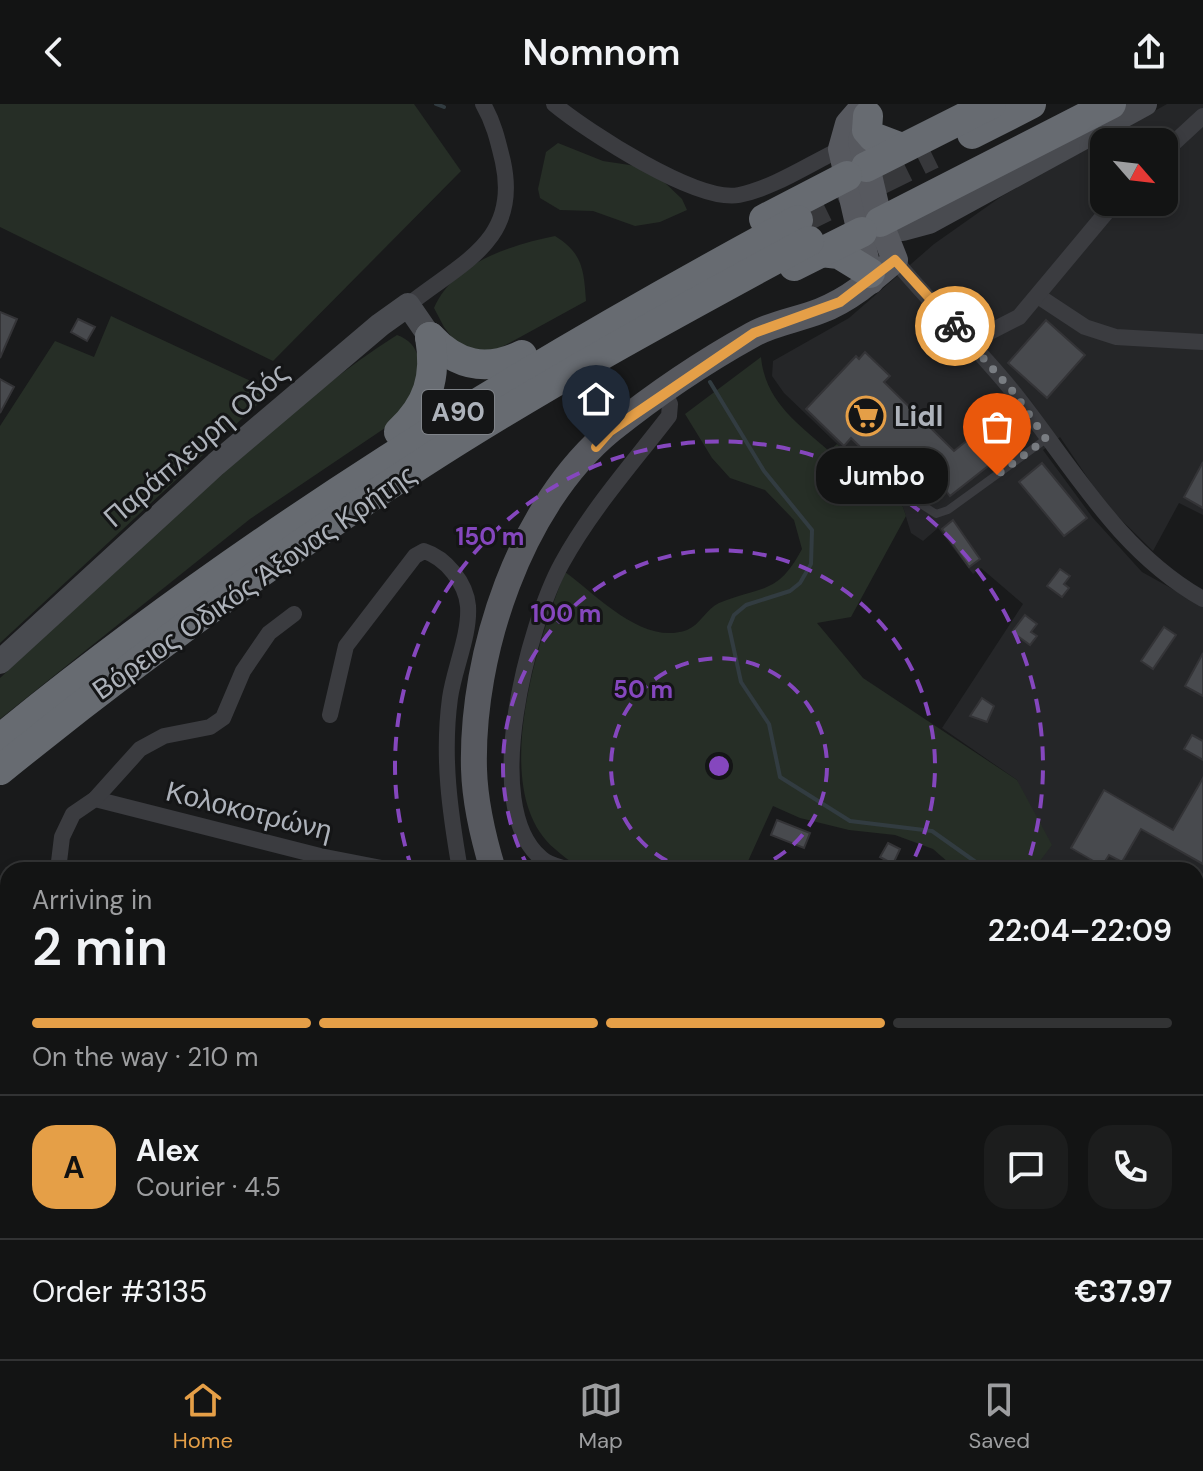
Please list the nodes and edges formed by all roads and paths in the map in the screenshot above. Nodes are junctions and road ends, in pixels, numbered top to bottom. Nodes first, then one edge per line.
1 (483, 104) edge
2 (554, 104) edge
3 (991, 104) edge
4 (1031, 104) edge
5 (1084, 104) edge
6 (1111, 104) edge
7 (1145, 104) edge
8 (871, 108) edge
9 (1203, 116) edge
10 (1178, 139) edge
11 (902, 148) junction
12 (849, 163) junction
13 (1102, 216) edge
14 (929, 222) junction
15 (871, 227) junction
16 (807, 228) junction
17 (878, 271) junction
18 (1038, 296) junction
19 (408, 305) junction
20 (430, 337) junction
21 (970, 342) junction
22 (1203, 342) edge
23 (522, 355) junction
24 (665, 393) junction
25 (399, 432) junction
26 (1046, 439) junction
27 (910, 497) dead end
28 (1203, 599) edge
29 (294, 614) dead end
30 (144, 642) junction
31 (0, 662) edge
32 (330, 715) dead end
33 (0, 739) edge
34 (0, 770) edge
35 (95, 799) junction
36 (58, 862) edge
37 (351, 862) edge
38 (459, 862) edge
39 (491, 862) edge
40 (547, 862) edge

1 - 19 street
2 - 12 street
3 - 11 highway
4 - 5 highway
6 - 15 highway
7 - 14 street
8 - 11 highway
8 - 12 main road
9 - 10 street
11 - 12 highway
12 - 15 main road
12 - 16 highway
13 - 18 street
14 - 15 street
14 - 17 street
15 - 16 highway
15 - 17 main road
16 - 17 highway
16 - 23 highway
16 - 30 highway
17 - 21 street
17 - 24 main road
18 - 21 street
18 - 22 street
19 - 20 street
19 - 31 street, Παράπλευρη Οδός
20 - 23 highway
20 - 25 highway
21 - 26 street
23 - 25 highway
24 - 39 main road
24 - 40 street
25 - 30 highway
26 - 27 lane
26 - 28 street
29 - 35 street
30 - 33 highway, Βόρειος Οδικός Άξονας Κρήτης
30 - 34 highway, Βόρειος Οδικός Άξονας Κρήτης
32 - 38 street
35 - 36 street
35 - 37 street, Κολοκοτρώνη

